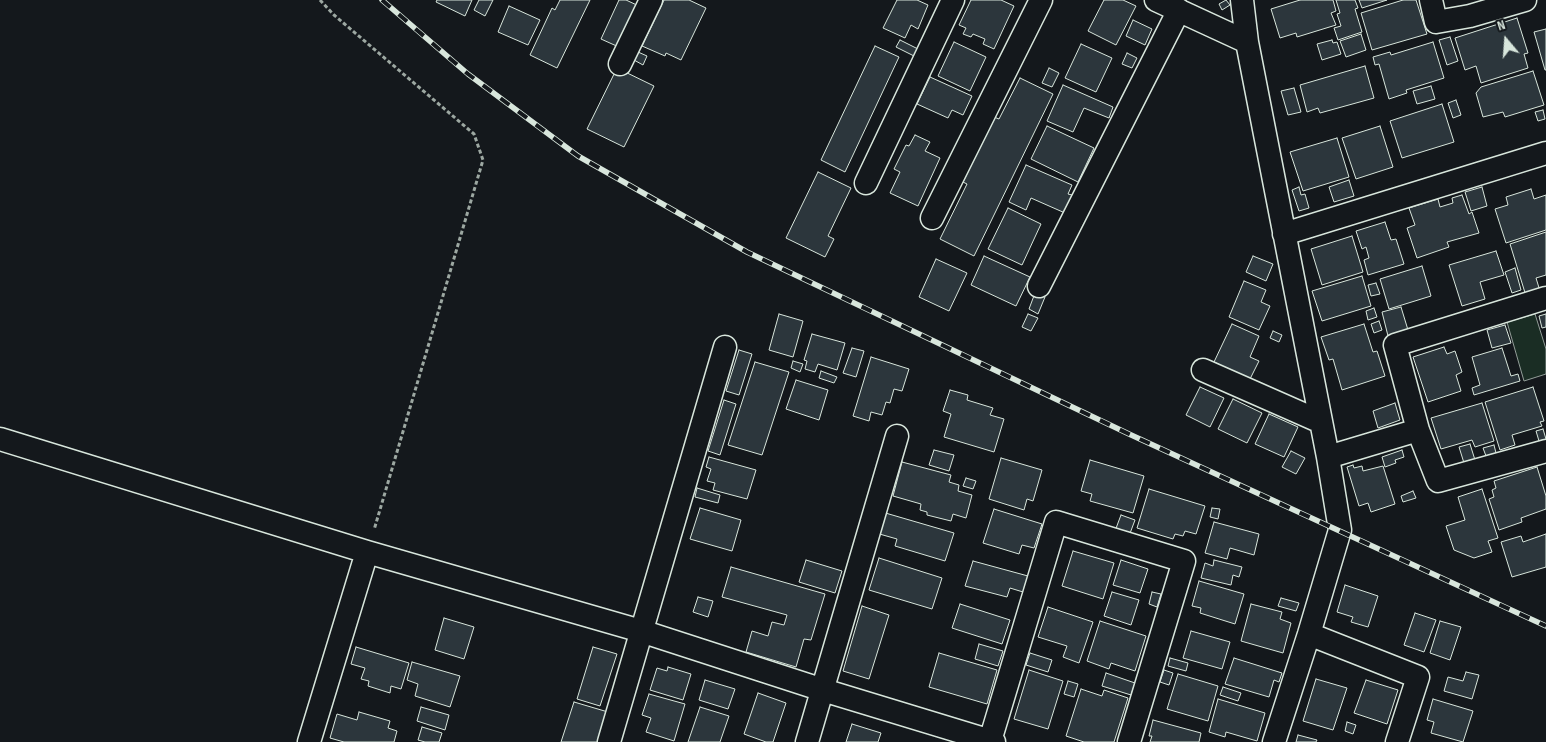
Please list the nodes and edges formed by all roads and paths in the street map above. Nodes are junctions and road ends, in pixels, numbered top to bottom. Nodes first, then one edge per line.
1 (320, 0) edge
2 (651, 0) edge
3 (953, 0) edge
4 (1041, 0) edge
5 (1156, 0) edge
6 (1242, 0) edge
7 (1431, 0) edge
8 (1525, 0) edge
9 (1179, 10) junction
10 (1247, 42) junction
11 (620, 64) dead end
12 (1546, 153) edge
13 (866, 183) dead end
14 (932, 218) dead end
15 (1284, 234) junction
16 (1040, 286) dead end
17 (1546, 298) edge
18 (725, 347) dead end
19 (1203, 370) dead end
20 (1321, 422) junction
21 (1418, 430) junction
22 (897, 436) dead end
23 (0, 439) edge
24 (1546, 451) edge
25 (1328, 457) junction
26 (368, 552) junction
27 (641, 631) junction
28 (1309, 634) junction
29 (823, 690) junction
30 (992, 741) edge
31 (309, 742) edge
32 (609, 742) edge
33 (807, 742) edge
34 (1129, 742) edge
35 (1274, 742) edge
36 (1397, 742) edge

1 - 26 path
2 - 11 street
3 - 13 street
4 - 14 street
5 - 9 street
6 - 10 street
7 - 8 street
9 - 10 street
9 - 16 street
10 - 15 street
12 - 15 street
15 - 20 street
17 - 21 street
18 - 27 street
19 - 20 street
20 - 25 street
21 - 24 street
21 - 25 street
22 - 29 street
23 - 26 street
25 - 28 street
26 - 27 street
26 - 31 street
27 - 29 street
27 - 32 street
28 - 35 street
28 - 36 street
29 - 30 street
29 - 33 street
30 - 34 street

